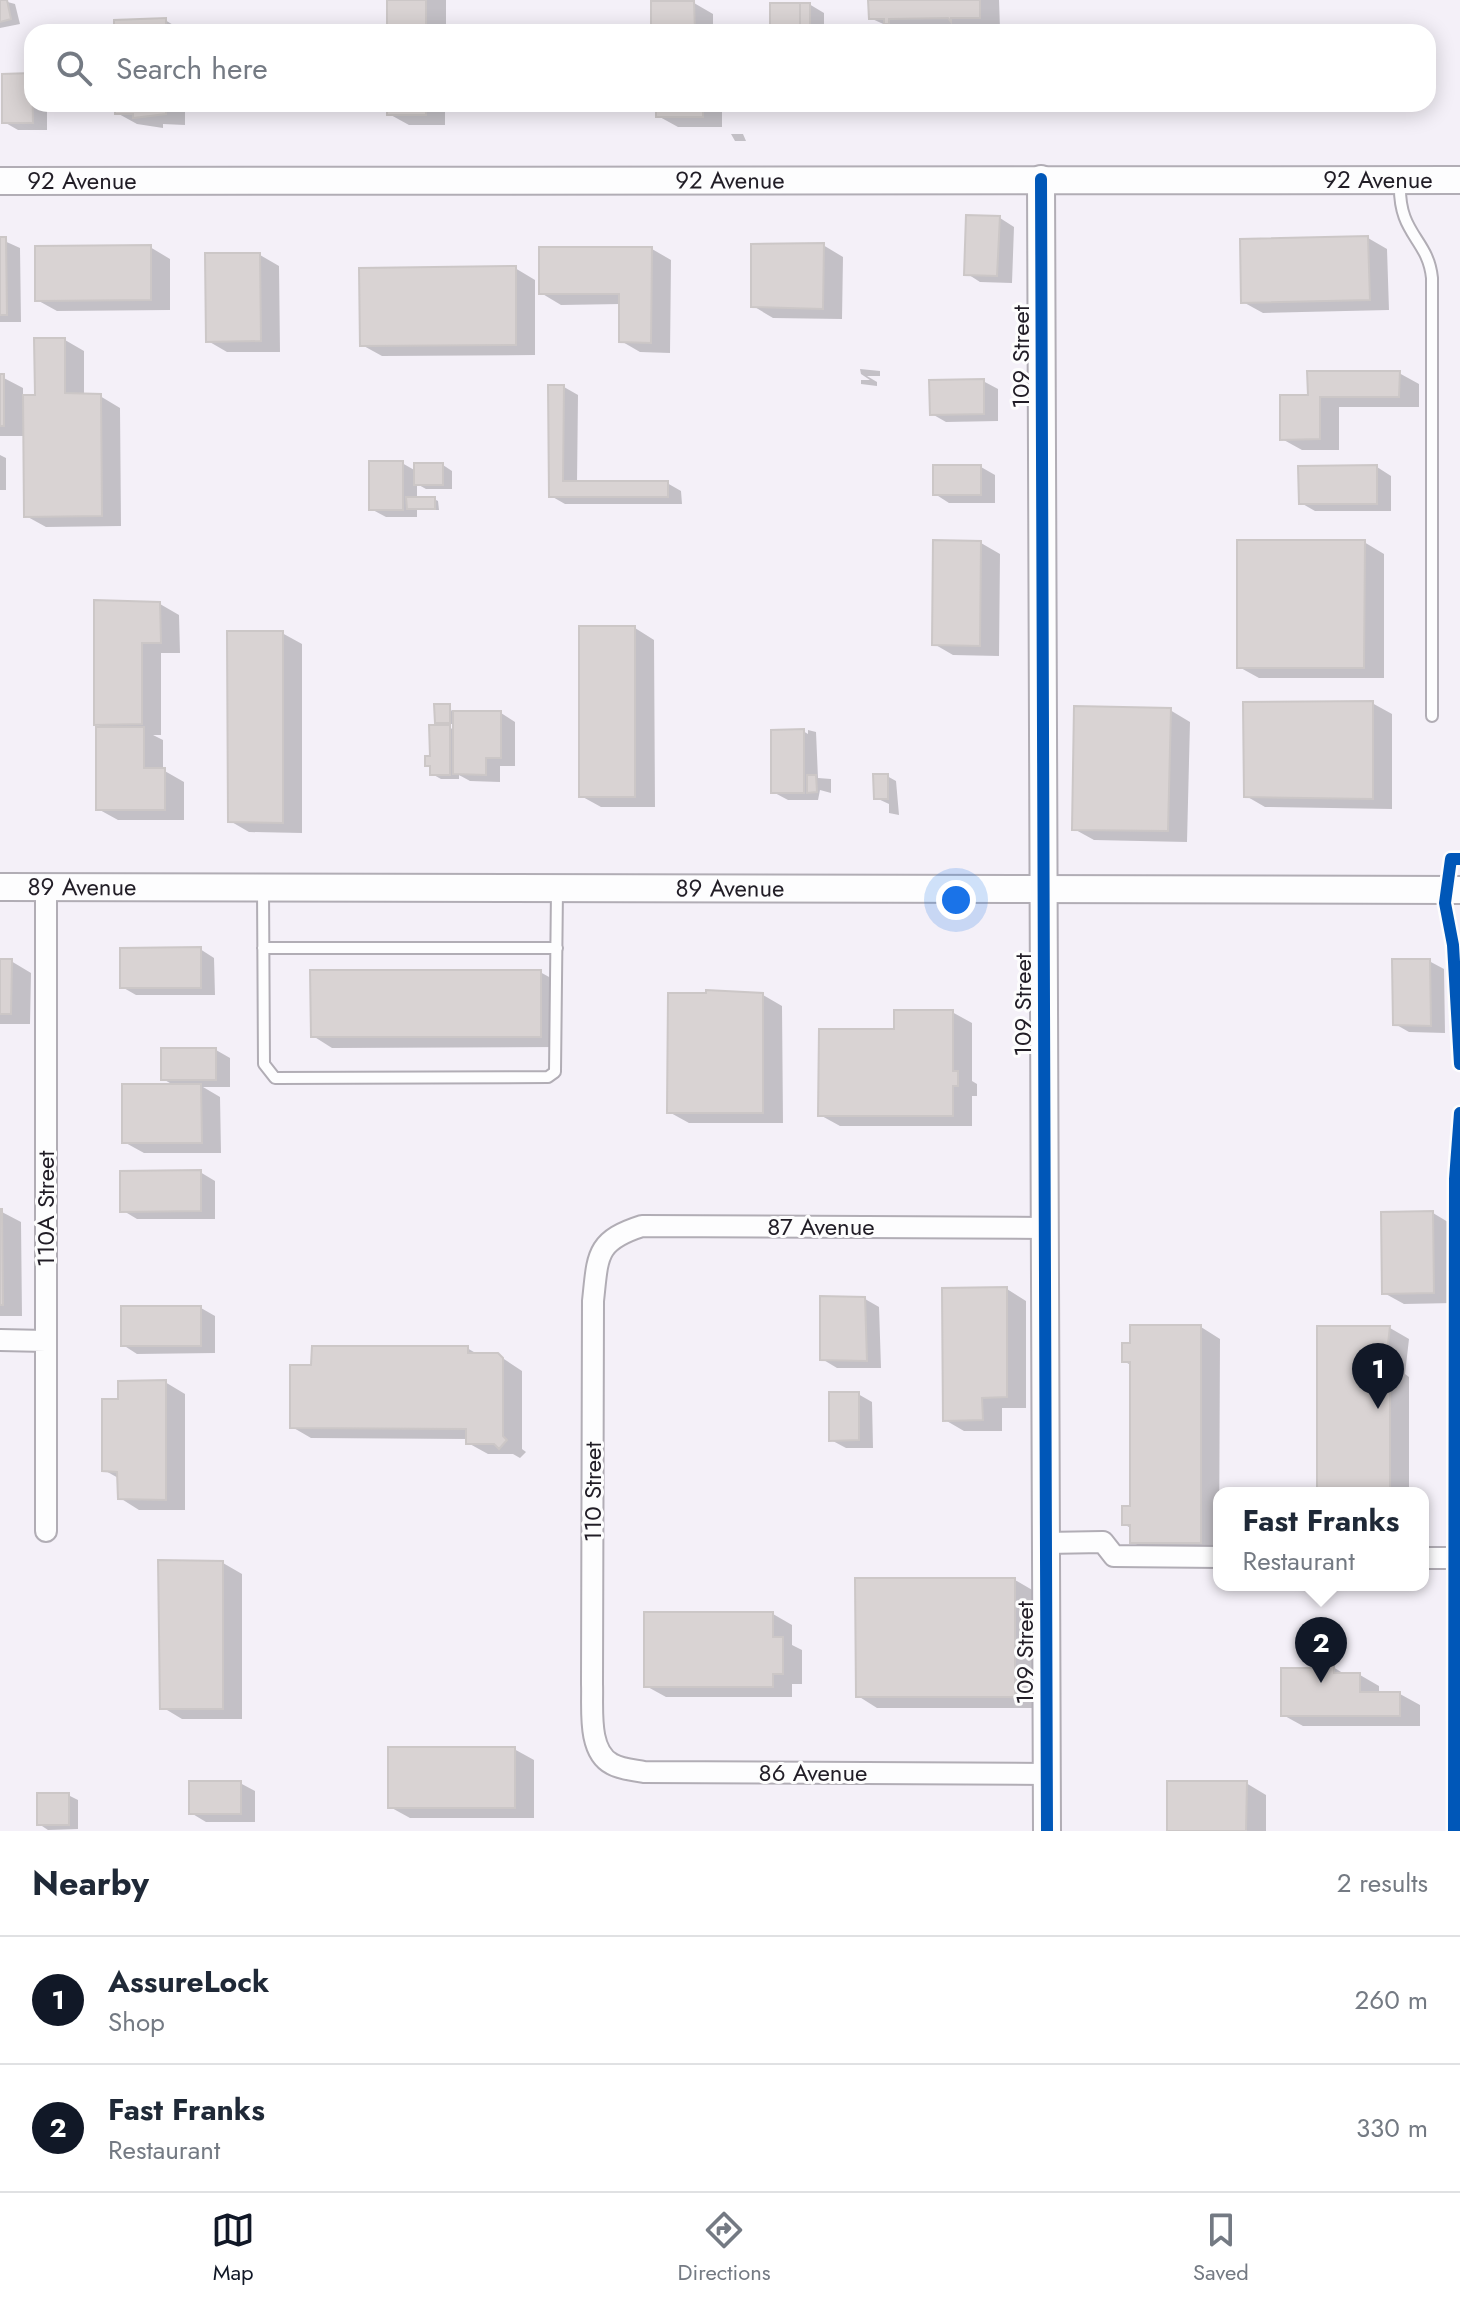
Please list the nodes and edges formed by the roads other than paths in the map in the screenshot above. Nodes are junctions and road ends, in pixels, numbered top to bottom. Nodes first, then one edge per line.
1 (1041, 179) junction
2 (1400, 180) junction
3 (1460, 180) edge
4 (0, 181) edge
5 (1432, 716) dead end
6 (0, 887) edge
7 (46, 888) junction
8 (263, 889) junction
9 (557, 890) junction
10 (1460, 890) edge
11 (1046, 892) junction
12 (263, 948) junction
13 (557, 948) junction
14 (1045, 1228) junction
15 (604, 1246) joint
16 (0, 1340) edge
17 (46, 1341) junction
18 (46, 1531) dead end
19 (1046, 1543) junction
20 (1213, 1557) edge
21 (1429, 1558) edge
22 (1460, 1558) edge
23 (595, 1739) joint
24 (1047, 1774) junction
25 (1047, 1831) edge

1 - 2 street, 92 Avenue
1 - 4 street, 92 Avenue
1 - 11 street, 109 Street
2 - 3 street, 92 Avenue
2 - 5 lane
6 - 7 street, 89 Avenue
7 - 8 street, 89 Avenue
7 - 17 street, 110A Street
8 - 9 street, 89 Avenue
8 - 12 lane
9 - 11 street, 89 Avenue
9 - 13 lane
10 - 11 street, 89 Avenue
11 - 14 street, 109 Street
12 - 13 lane
12 - 13 lane
14 - 15 street, 87 Avenue
14 - 19 street, 109 Street
15 - 23 street, 110 Street
16 - 17 street
17 - 18 street, 110A Street
19 - 20 street
19 - 24 street, 109 Street
21 - 22 street
23 - 24 street, 86 Avenue
24 - 25 street, 109 Street

